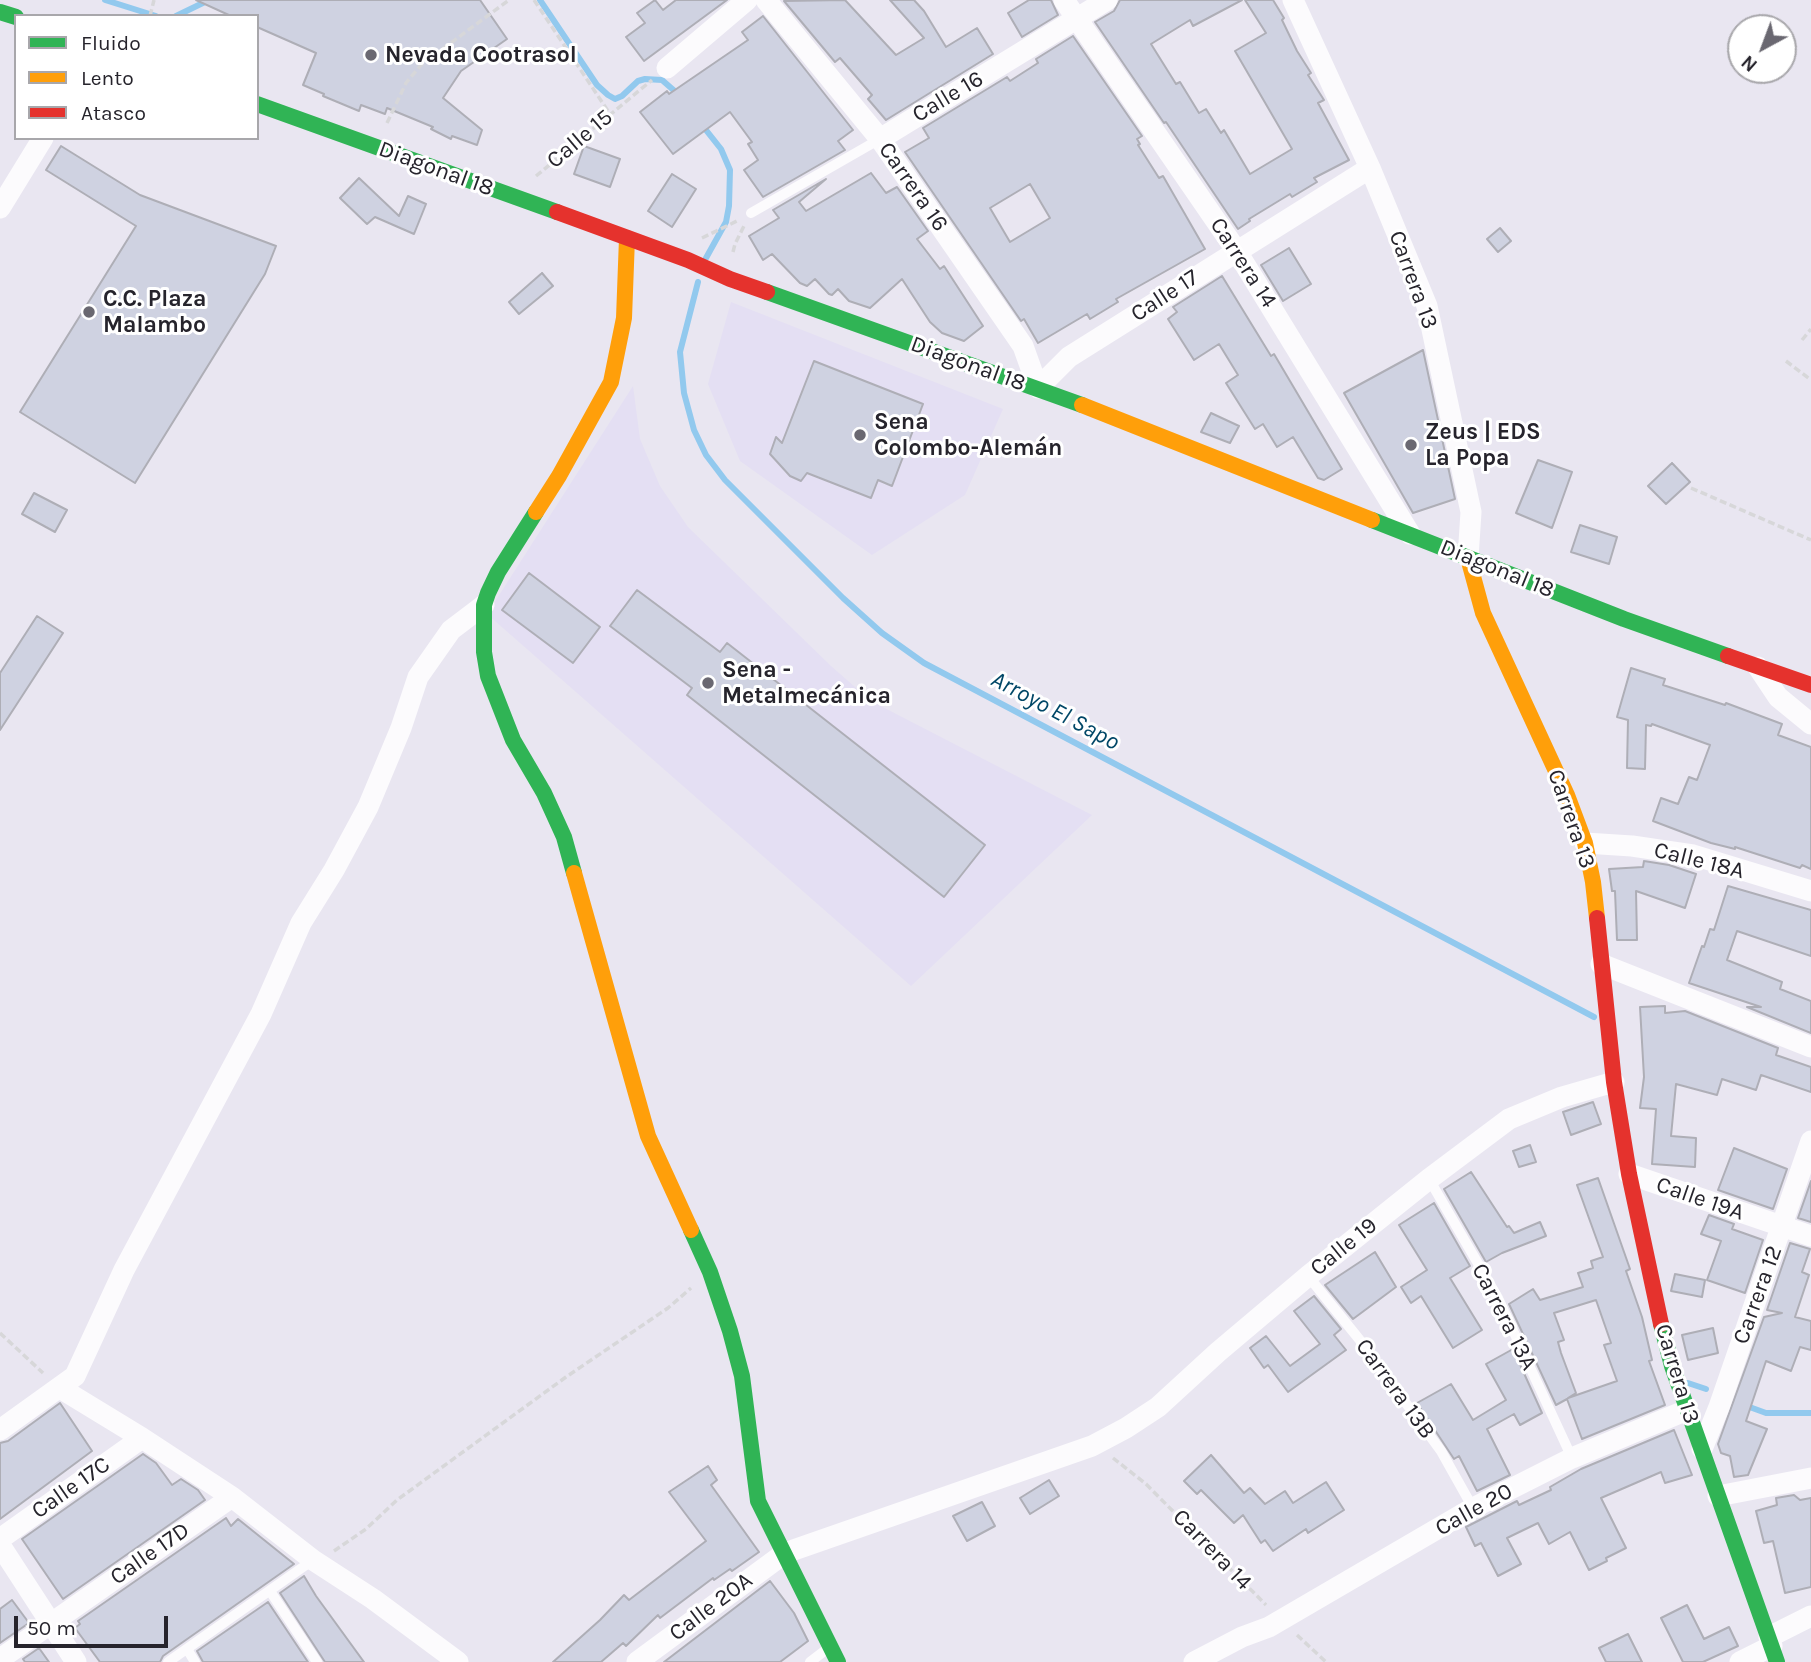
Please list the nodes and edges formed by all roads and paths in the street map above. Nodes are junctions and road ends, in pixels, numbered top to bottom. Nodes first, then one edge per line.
1 (509, 0) edge
2 (534, 0) edge
3 (747, 0) edge
4 (766, 0) edge
5 (1063, 0) edge
6 (1107, 0) edge
7 (1293, 0) edge
8 (1075, 19) junction
9 (667, 68) dead end
10 (649, 83) dead end
11 (259, 105) edge
12 (610, 114) junction
13 (880, 139) junction
14 (42, 140) edge
15 (378, 148) junction
16 (1370, 168) junction
17 (511, 196) junction
18 (0, 208) edge
19 (751, 213) joint
20 (732, 223) dead end
21 (712, 233) dead end
22 (627, 238) junction
23 (1236, 250) junction
24 (724, 277) junction
25 (1811, 329) edge
26 (1802, 340) dead end
27 (1786, 361) dead end
28 (1811, 380) edge
29 (1038, 388) junction
30 (1691, 488) dead end
31 (1410, 534) junction
32 (1811, 540) edge
33 (1468, 558) junction
34 (484, 605) junction
35 (1757, 666) junction
36 (1811, 685) edge
37 (1811, 724) edge
38 (1585, 843) junction
39 (1811, 891) edge
40 (1601, 964) junction
41 (1811, 1047) edge
42 (1614, 1082) junction
43 (1811, 1141) edge
44 (1629, 1174) junction
45 (1429, 1179) junction
46 (1782, 1228) junction
47 (1811, 1237) edge
48 (710, 1272) junction
49 (1308, 1276) junction
50 (0, 1333) edge
51 (60, 1388) junction
52 (1687, 1410) junction
53 (0, 1430) edge
54 (142, 1438) junction
55 (1093, 1446) junction
56 (1702, 1449) junction
57 (1572, 1458) junction
58 (1811, 1478) edge
59 (1718, 1496) junction
60 (232, 1497) junction
61 (1473, 1508) junction
62 (0, 1539) edge
63 (0, 1545) edge
64 (785, 1553) junction
65 (313, 1560) junction
66 (270, 1591) junction
67 (1811, 1616) edge
68 (1275, 1623) junction
69 (50, 1624) junction
70 (1773, 1648) edge
71 (187, 1649) junction
72 (834, 1655) edge
73 (0, 1659) edge
74 (76, 1662) edge
75 (168, 1662) edge
76 (195, 1662) edge
77 (317, 1662) edge
78 (458, 1662) edge
79 (637, 1662) edge
80 (810, 1662) edge
81 (1194, 1662) edge
82 (1326, 1662) edge
83 (1740, 1662) edge

1 - 15 path
2 - 12 path
3 - 9 street
4 - 13 street, Carrera 16
5 - 8 street, Carrera 14
6 - 8 street, Calle 16
7 - 16 street, Carrera 13
8 - 13 street, Calle 16
8 - 23 street, Carrera 14
10 - 12 path, Calle 15
11 - 15 street, Diagonal 18
12 - 17 path, Calle 15
13 - 19 lane, Calle 16
13 - 29 street, Carrera 16
14 - 18 street
15 - 17 street, Diagonal 18
16 - 23 street, Calle 17
16 - 33 street, Carrera 13
17 - 22 street, Diagonal 18
19 - 24 path
20 - 21 path
22 - 24 street, Diagonal 18
22 - 34 street
23 - 29 street, Calle 17
23 - 31 street, Carrera 14
24 - 29 street, Diagonal 18
25 - 26 path
27 - 28 path
29 - 31 street, Diagonal 18
30 - 32 path
31 - 33 street, Diagonal 18
33 - 35 street, Diagonal 18
33 - 38 street, Carrera 13
34 - 48 street
34 - 51 street
35 - 36 street, Diagonal 18
35 - 37 street
38 - 39 street, Calle 18A
38 - 40 street, Carrera 13
40 - 41 street
40 - 42 street, Carrera 13
42 - 44 street, Carrera 13
42 - 45 street, Calle 19
43 - 46 street, Carrera 12
44 - 46 street, Calle 19A
44 - 52 street, Carrera 13
45 - 49 street, Calle 19
45 - 57 lane, Carrera 13A
46 - 47 street, Calle 19A
46 - 56 street, Carrera 12
48 - 64 street
48 - 65 path
49 - 55 street, Calle 19
49 - 61 lane, Carrera 13B
50 - 51 path
51 - 53 street
51 - 54 street
52 - 56 street, Carrera 13
52 - 57 street, Calle 20
54 - 60 street
54 - 62 street, Calle 17C
55 - 64 street, Calle 19
55 - 68 path, Carrera 14
56 - 59 street, Carrera 13
57 - 61 street, Calle 20
58 - 59 street
59 - 70 street, Carrera 13
60 - 65 street
60 - 69 street, Calle 17D
61 - 68 street, Calle 20
63 - 69 street
64 - 72 street
64 - 79 street, Calle 20A
65 - 66 lane
65 - 78 street
66 - 71 lane
66 - 77 lane
67 - 70 street
68 - 81 street, Calle 20
68 - 82 path, Carrera 14
69 - 73 street, Calle 17D
69 - 74 street
70 - 83 street
71 - 75 lane
71 - 76 lane
72 - 80 lane

